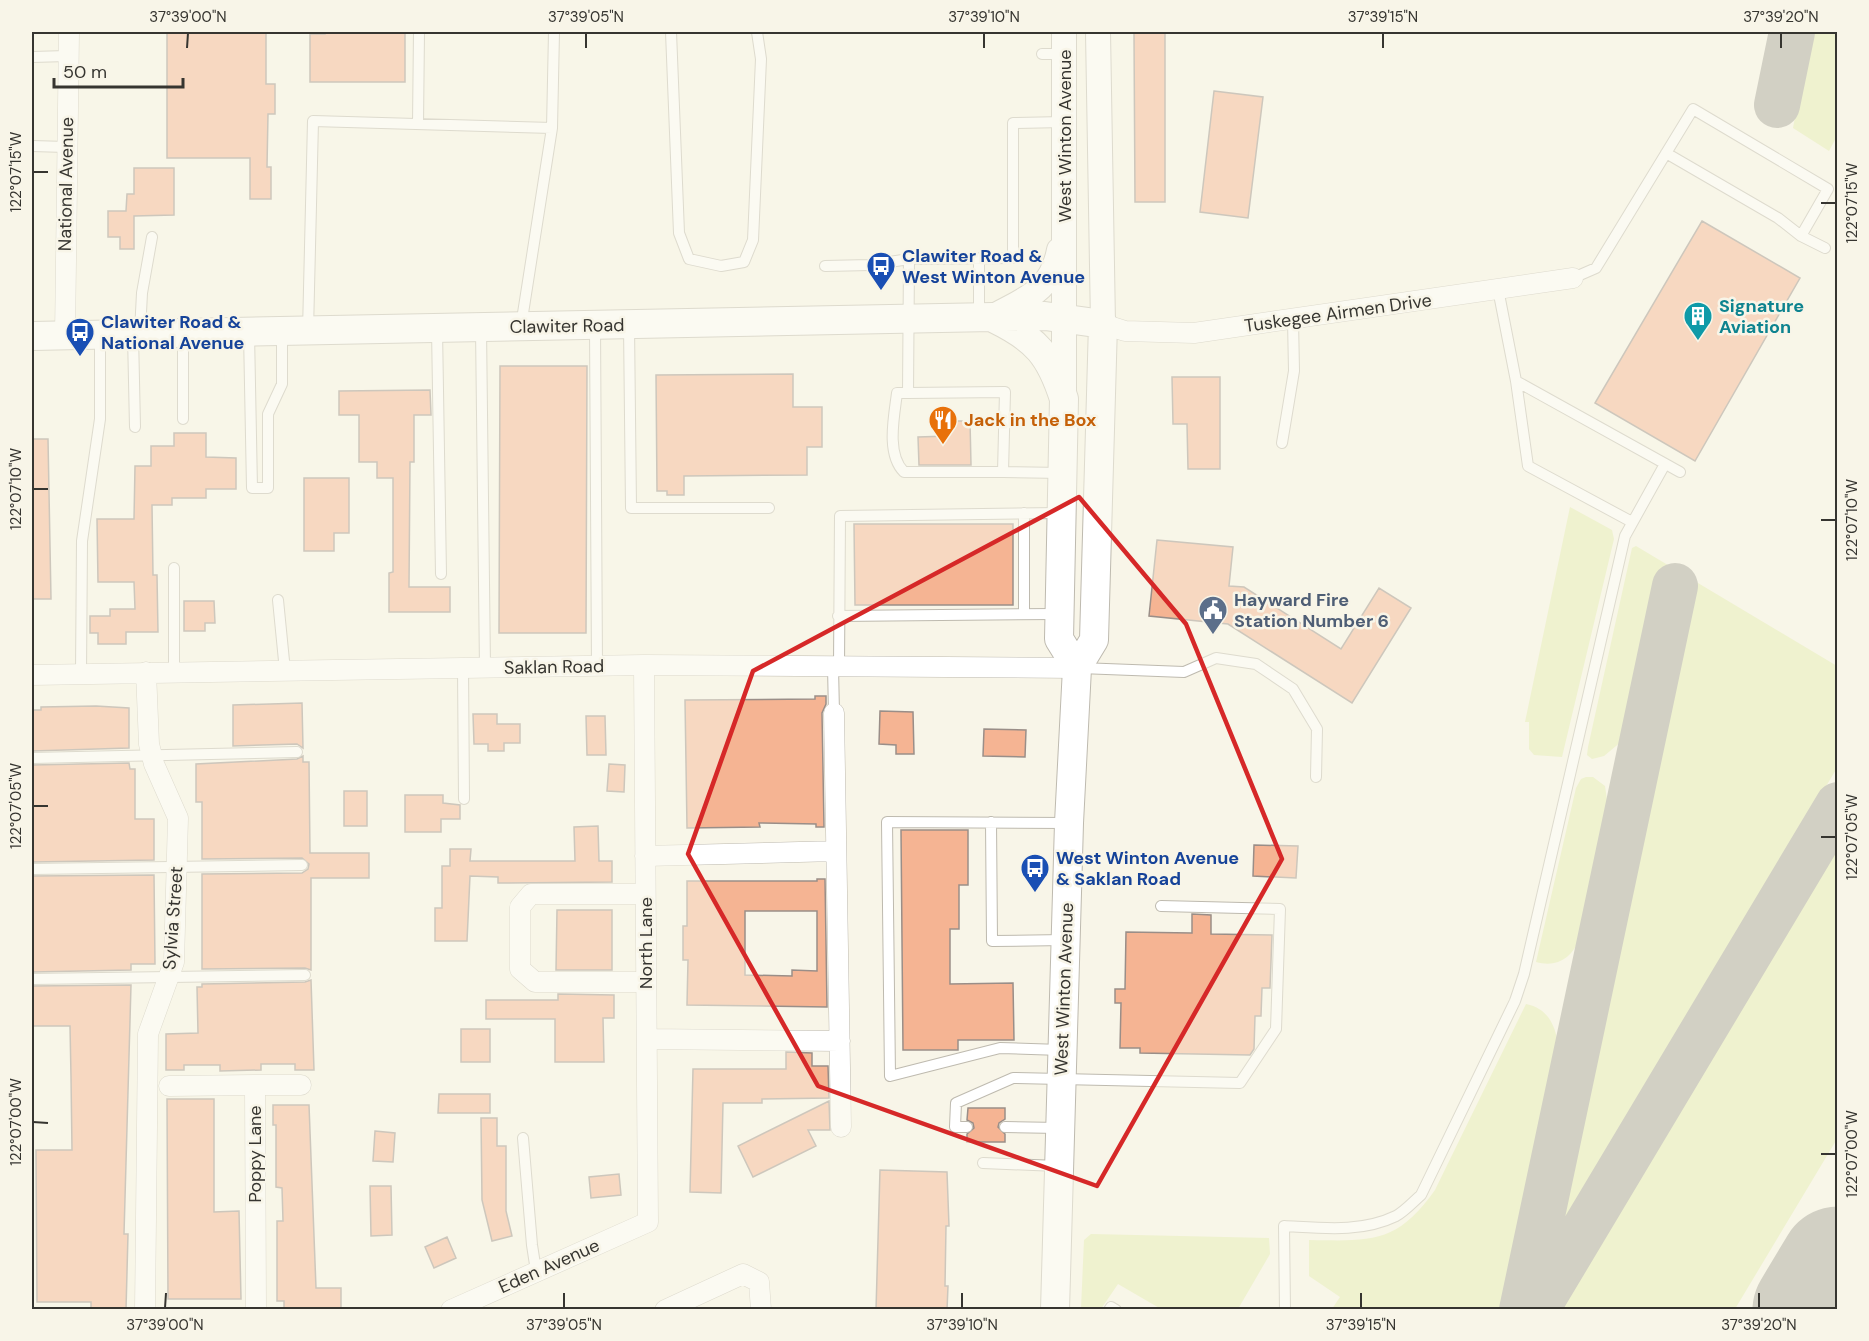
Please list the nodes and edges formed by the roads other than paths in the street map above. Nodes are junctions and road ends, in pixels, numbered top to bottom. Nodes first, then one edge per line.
1 (69, 32) edge
2 (419, 32) edge
3 (554, 32) edge
4 (671, 32) edge
5 (757, 32) edge
6 (1098, 32) edge
7 (1057, 46) edge
8 (67, 56) junction
9 (32, 57) edge
10 (1065, 122) junction
11 (418, 124) junction
12 (552, 128) junction
13 (32, 146) edge
14 (66, 147) junction
15 (1666, 153) junction
16 (1065, 222) junction
17 (1801, 236) junction
18 (152, 237) dead end
19 (1825, 249) dead end
20 (909, 259) junction
21 (979, 259) junction
22 (825, 266) dead end
23 (1573, 278) joint
24 (1498, 289) junction
25 (1065, 317) junction
26 (986, 318) junction
27 (909, 319) junction
28 (1293, 320) junction
29 (1103, 324) junction
30 (595, 325) junction
31 (629, 325) junction
32 (521, 327) junction
33 (480, 328) junction
34 (437, 329) junction
35 (295, 332) junction
36 (249, 333) junction
37 (183, 334) junction
38 (136, 335) junction
39 (32, 336) edge
40 (65, 336) junction
41 (100, 336) junction
42 (1516, 381) junction
43 (908, 393) junction
44 (1064, 399) junction
45 (183, 419) dead end
46 (135, 427) dead end
47 (1282, 443) dead end
48 (1665, 464) junction
49 (1003, 472) junction
50 (1680, 472) dead end
51 (1062, 473) junction
52 (769, 508) dead end
53 (1024, 513) junction
54 (1062, 513) junction
55 (1632, 522) junction
56 (174, 567) dead end
57 (441, 574) dead end
58 (278, 600) dead end
59 (1024, 614) junction
60 (1060, 614) junction
61 (838, 616) junction
62 (644, 665) junction
63 (597, 666) junction
64 (836, 667) junction
65 (463, 668) junction
66 (486, 668) junction
67 (1077, 668) junction
68 (285, 671) junction
69 (146, 672) junction
70 (174, 672) junction
71 (81, 673) junction
72 (32, 675) edge
73 (834, 713) joint
74 (297, 752) dead end
75 (32, 758) edge
76 (152, 758) junction
77 (1316, 777) dead end
78 (464, 799) dead end
79 (991, 822) junction
80 (1069, 823) junction
81 (836, 851) junction
82 (645, 856) junction
83 (302, 865) dead end
84 (177, 867) junction
85 (32, 869) edge
86 (645, 894) junction
87 (1161, 906) dead end
88 (1066, 940) junction
89 (305, 975) dead end
90 (170, 977) junction
91 (32, 979) edge
92 (646, 982) junction
93 (646, 1040) junction
94 (840, 1041) junction
95 (1061, 1050) junction
96 (1062, 1078) junction
97 (255, 1085) junction
98 (302, 1085) dead end
99 (169, 1086) dead end
100 (841, 1127) dead end
101 (967, 1127) dead end
102 (1005, 1127) dead end
103 (1060, 1128) junction
104 (524, 1138) dead end
105 (983, 1163) dead end
106 (1059, 1166) junction
107 (648, 1221) joint
108 (536, 1271) junction
109 (145, 1310) edge
110 (256, 1310) edge
111 (451, 1310) edge
112 (665, 1310) edge
113 (761, 1310) edge
114 (1055, 1310) edge
115 (1109, 1310) edge
116 (1116, 1310) edge
117 (1285, 1310) edge

1 - 8 street, National Avenue
2 - 11 lane
3 - 12 lane
4 - 5 lane
6 - 29 street, West Winton Avenue
7 - 10 street, West Winton Avenue
8 - 9 lane
8 - 14 street, National Avenue
10 - 16 street, West Winton Avenue
10 - 21 lane
11 - 12 lane
11 - 35 lane
12 - 32 lane
13 - 14 lane
14 - 40 street, National Avenue
15 - 17 lane
15 - 17 lane
15 - 23 lane
16 - 25 street, West Winton Avenue
16 - 26 street
17 - 19 lane
18 - 38 lane
20 - 21 lane
20 - 22 lane
20 - 27 lane
21 - 26 lane
23 - 24 street, Tuskegee Airmen Drive
24 - 28 street, Tuskegee Airmen Drive
24 - 42 lane
25 - 26 main road, Clawiter Road
25 - 29 main road, Clawiter Road
25 - 44 street, West Winton Avenue
26 - 27 main road, Clawiter Road
26 - 44 main road
27 - 31 main road, Clawiter Road
27 - 43 lane
28 - 29 street, Tuskegee Airmen Drive
28 - 47 lane
29 - 67 main road, West Winton Avenue
30 - 31 main road, Clawiter Road
30 - 32 main road, Clawiter Road
30 - 63 lane
31 - 52 lane
32 - 33 main road, Clawiter Road
33 - 34 main road, Clawiter Road
33 - 66 lane
34 - 35 main road, Clawiter Road
34 - 57 lane
35 - 36 main road, Clawiter Road
35 - 36 lane
36 - 37 main road, Clawiter Road
37 - 38 main road, Clawiter Road
37 - 45 lane
38 - 41 main road, Clawiter Road
38 - 46 lane
39 - 40 main road, Clawiter Road
40 - 41 main road, Clawiter Road
41 - 71 lane
42 - 48 lane
42 - 55 lane
43 - 49 lane
43 - 49 lane
44 - 51 main road, West Winton Avenue
48 - 50 lane
48 - 55 lane
49 - 51 lane
51 - 54 main road, West Winton Avenue
53 - 54 lane
53 - 59 lane
53 - 61 lane
54 - 60 main road, West Winton Avenue
55 - 117 lane
56 - 70 lane
58 - 68 lane
59 - 60 lane
59 - 61 lane
60 - 67 main road, West Winton Avenue
61 - 64 lane
62 - 63 street, Saklan Road
62 - 64 street, Saklan Road
62 - 82 street, North Lane
63 - 66 street, Saklan Road
64 - 67 street, Saklan Road
64 - 73 lane
65 - 66 street, Saklan Road
65 - 68 street, Saklan Road
65 - 78 lane
67 - 77 lane
67 - 80 main road, West Winton Avenue
68 - 70 street, Saklan Road
69 - 70 street, Saklan Road
69 - 71 street, Saklan Road
69 - 76 street, Sylvia Street
71 - 72 street, Saklan Road
73 - 81 street
74 - 76 lane
75 - 76 lane
76 - 84 street, Sylvia Street
79 - 80 lane
79 - 88 lane
79 - 95 lane
80 - 88 main road, West Winton Avenue
81 - 82 street
81 - 94 street
82 - 86 street, North Lane
83 - 84 lane
84 - 85 lane
84 - 90 street, Sylvia Street
86 - 92 street, North Lane
86 - 92 street
87 - 96 lane
88 - 95 main road, West Winton Avenue
89 - 90 lane
90 - 91 lane
90 - 109 street, Sylvia Street
92 - 93 street, North Lane
93 - 94 street
93 - 107 street, North Lane
94 - 100 street
95 - 96 main road, West Winton Avenue
96 - 101 lane
96 - 103 main road, West Winton Avenue
97 - 98 street
97 - 99 street, Poppy Lane
97 - 110 street, Poppy Lane
102 - 103 lane
103 - 106 main road, West Winton Avenue
104 - 108 lane
105 - 106 lane
106 - 114 main road, West Winton Avenue
107 - 108 street, Eden Avenue
108 - 111 street, Eden Avenue
112 - 113 street
115 - 116 lane

